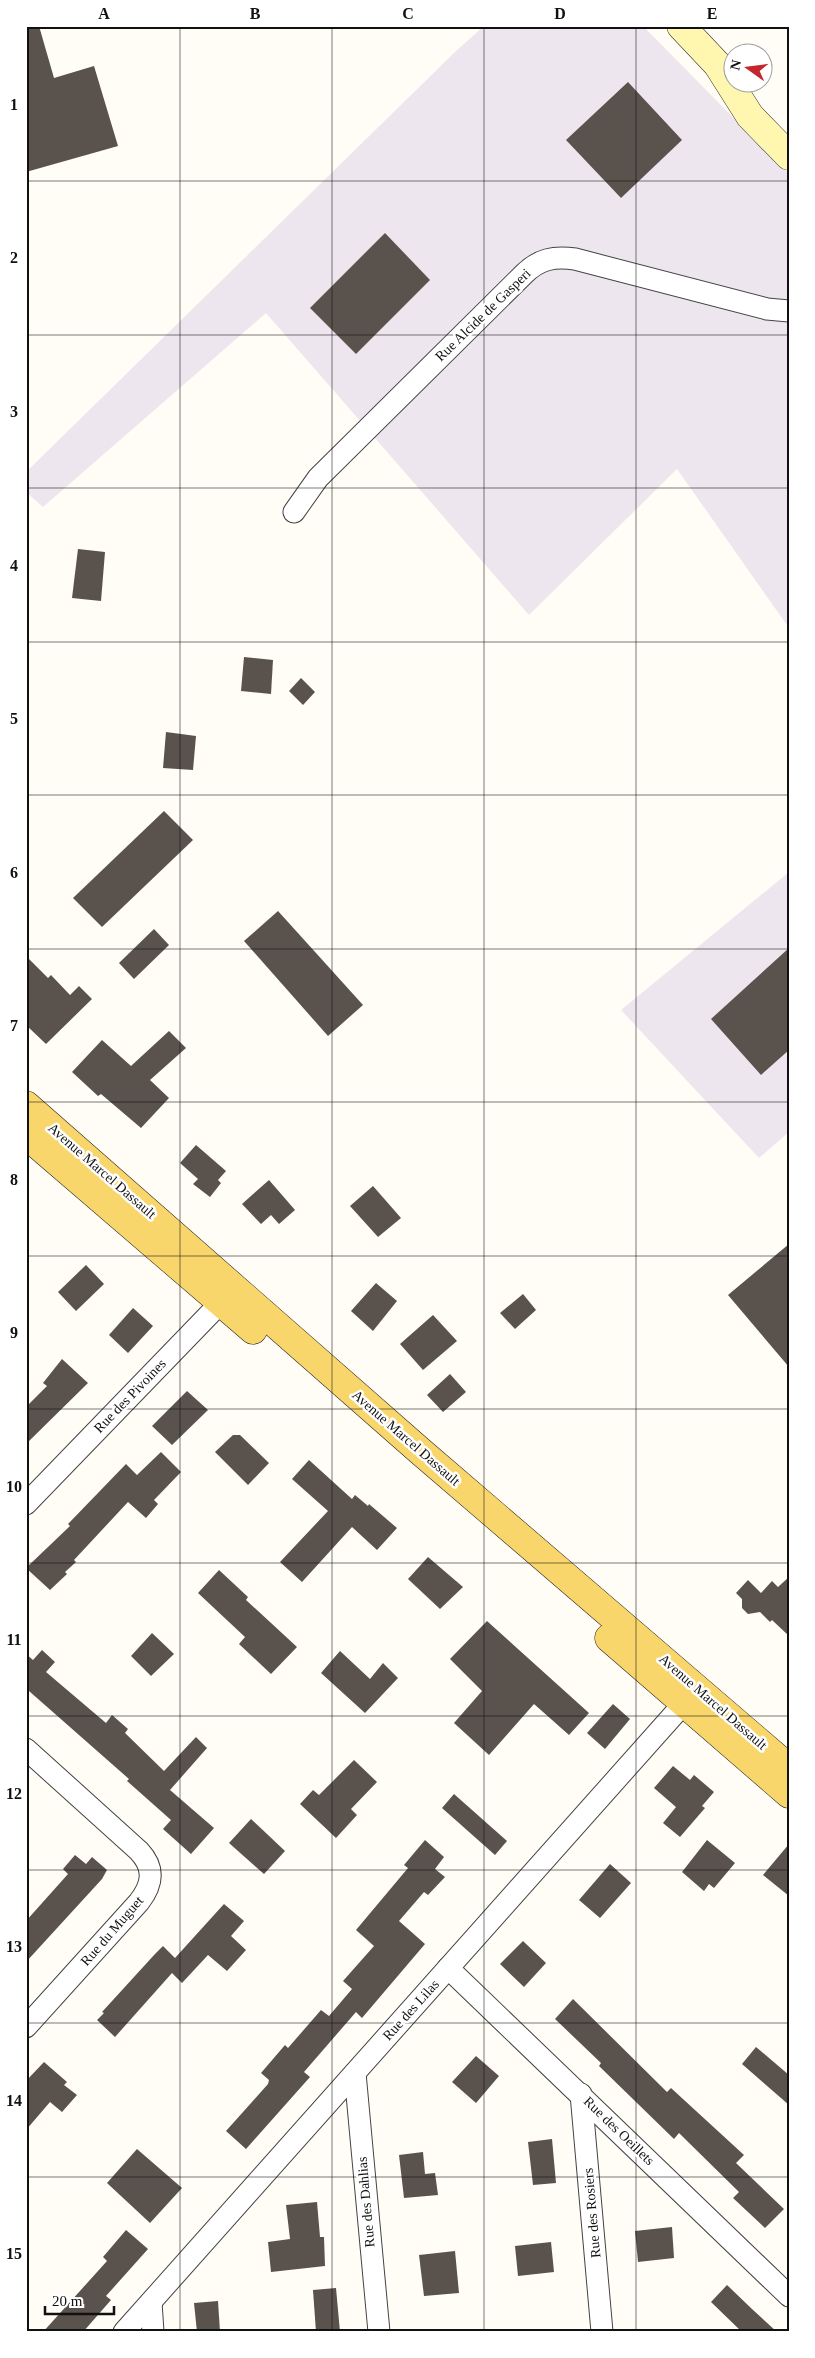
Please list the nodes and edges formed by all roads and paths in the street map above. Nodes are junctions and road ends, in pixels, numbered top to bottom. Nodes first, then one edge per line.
1 (682, 26) edge
2 (722, 69) edge
3 (737, 92) edge
4 (745, 92) edge
5 (789, 133) edge
6 (789, 156) edge
7 (789, 311) edge
8 (294, 512) dead end
9 (26, 1105) edge
10 (26, 1135) edge
11 (227, 1295) junction
12 (26, 1504) edge
13 (690, 1696) junction
14 (26, 1749) edge
15 (789, 1768) edge
16 (789, 1794) edge
17 (448, 1968) junction
18 (26, 2027) edge
19 (355, 2073) junction
20 (581, 2094) junction
21 (789, 2296) edge
22 (151, 2302) junction
23 (124, 2332) edge
24 (154, 2332) edge
25 (378, 2332) edge
26 (602, 2332) edge

1 - 2 street
3 - 6 street
4 - 5 street
7 - 8 street, Rue Alcide de Gasperi
9 - 11 main road, Avenue Marcel Dassault
10 - 11 main road, Avenue Marcel Dassault
11 - 12 street, Rue des Pivoines
11 - 13 main road, Avenue Marcel Dassault
13 - 15 main road, Avenue Marcel Dassault
13 - 16 main road, Avenue Marcel Dassault
13 - 17 street, Rue des Lilas
14 - 18 street, Rue du Muguet
17 - 19 street, Rue des Lilas
17 - 20 street, Rue des Oeillets
19 - 22 street, Rue des Lilas
19 - 25 street, Rue des Dahlias
20 - 21 street, Rue des Oeillets
20 - 26 street, Rue des Rosiers
22 - 23 street, Rue des Lilas
22 - 24 street

